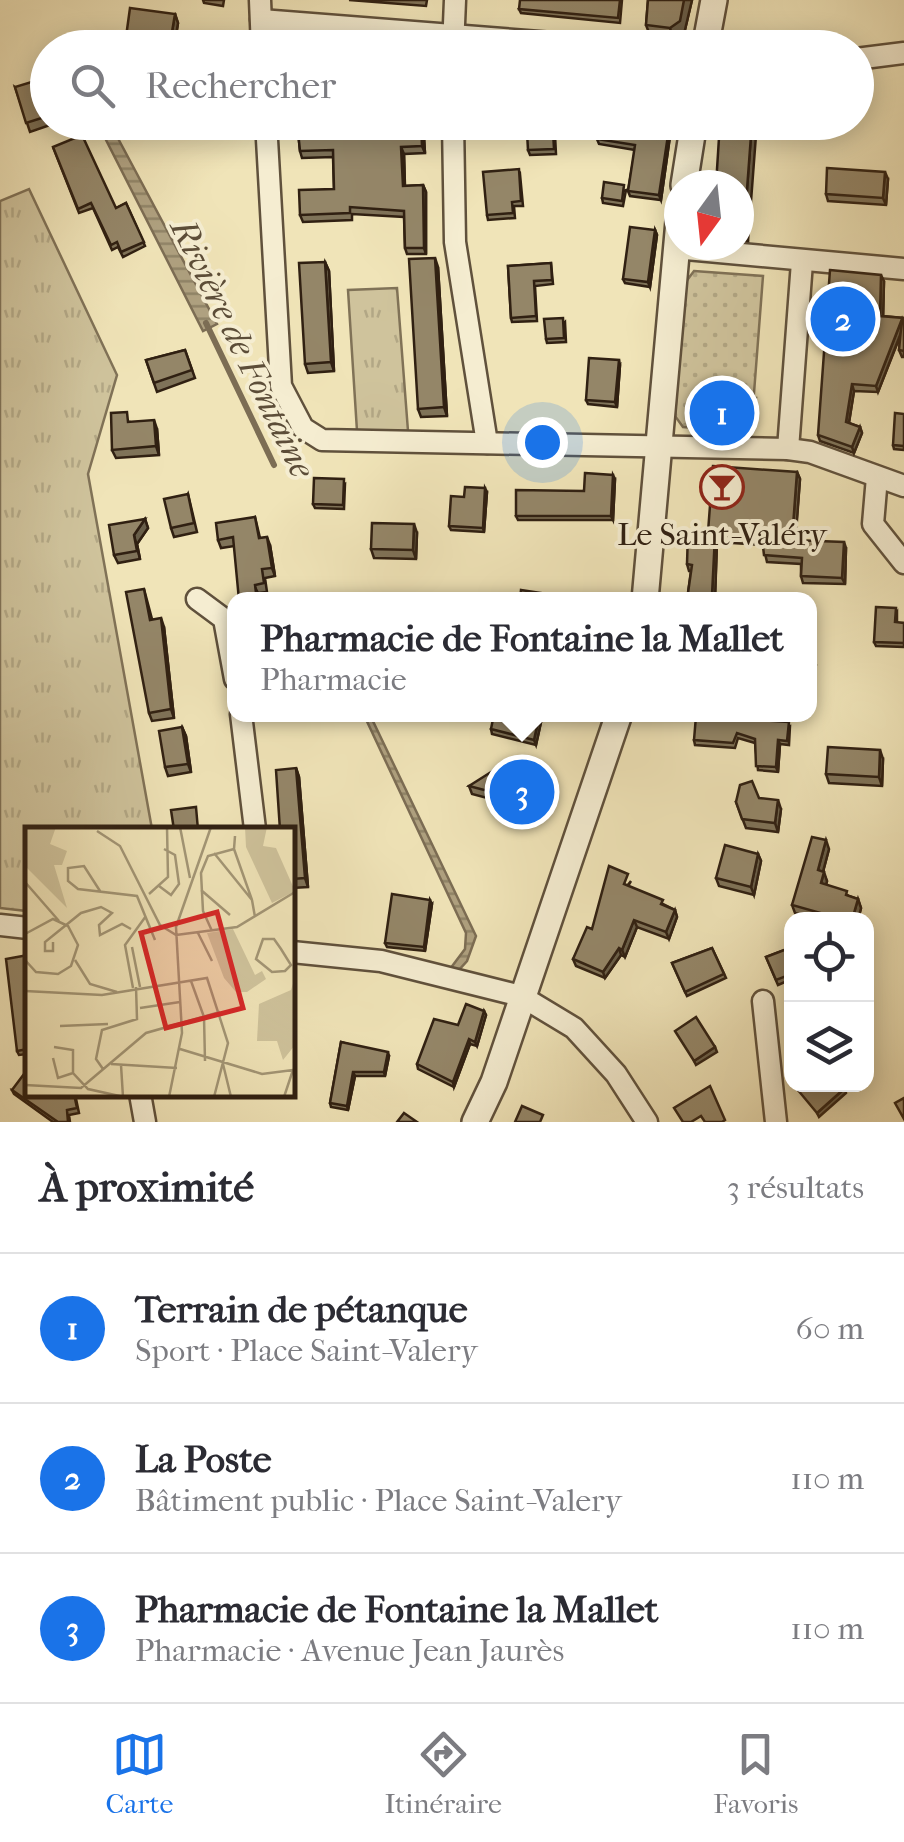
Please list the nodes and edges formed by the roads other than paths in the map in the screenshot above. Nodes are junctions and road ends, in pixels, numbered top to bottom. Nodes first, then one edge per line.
1 (455, 0) edge
2 (714, 0) edge
3 (260, 10) edge
4 (385, 30) edge
5 (454, 30) edge
6 (708, 30) edge
7 (904, 53) edge
8 (874, 57) edge
9 (267, 140) edge
10 (453, 140) edge
11 (691, 140) edge
12 (686, 170) edge
13 (754, 257) edge
14 (674, 260) edge
15 (802, 262) junction
16 (904, 268) edge
17 (487, 443) junction
18 (659, 444) junction
19 (788, 449) junction
20 (877, 477) junction
21 (904, 486) edge
22 (904, 563) edge
23 (646, 592) edge
24 (196, 599) dead end
25 (227, 637) edge
26 (241, 722) edge
27 (616, 722) edge
28 (255, 827) edge
29 (0, 925) edge
30 (25, 928) edge
31 (295, 952) edge
32 (521, 996) junction
33 (762, 1002) dead end
34 (141, 1097) edge
35 (145, 1122) edge
36 (475, 1122) edge
37 (647, 1122) edge
38 (776, 1122) edge

1 - 5 street
2 - 6 street
3 - 4 street
7 - 8 street
9 - 17 street
10 - 17 street
11 - 12 street
13 - 15 street
14 - 18 street
15 - 16 street
15 - 19 street
17 - 18 street
18 - 19 street
18 - 23 street
19 - 20 street
20 - 21 street
20 - 22 street
24 - 25 street
26 - 28 street
27 - 32 street
29 - 30 street
31 - 32 street
32 - 36 street
32 - 37 street
33 - 38 street
34 - 35 street

